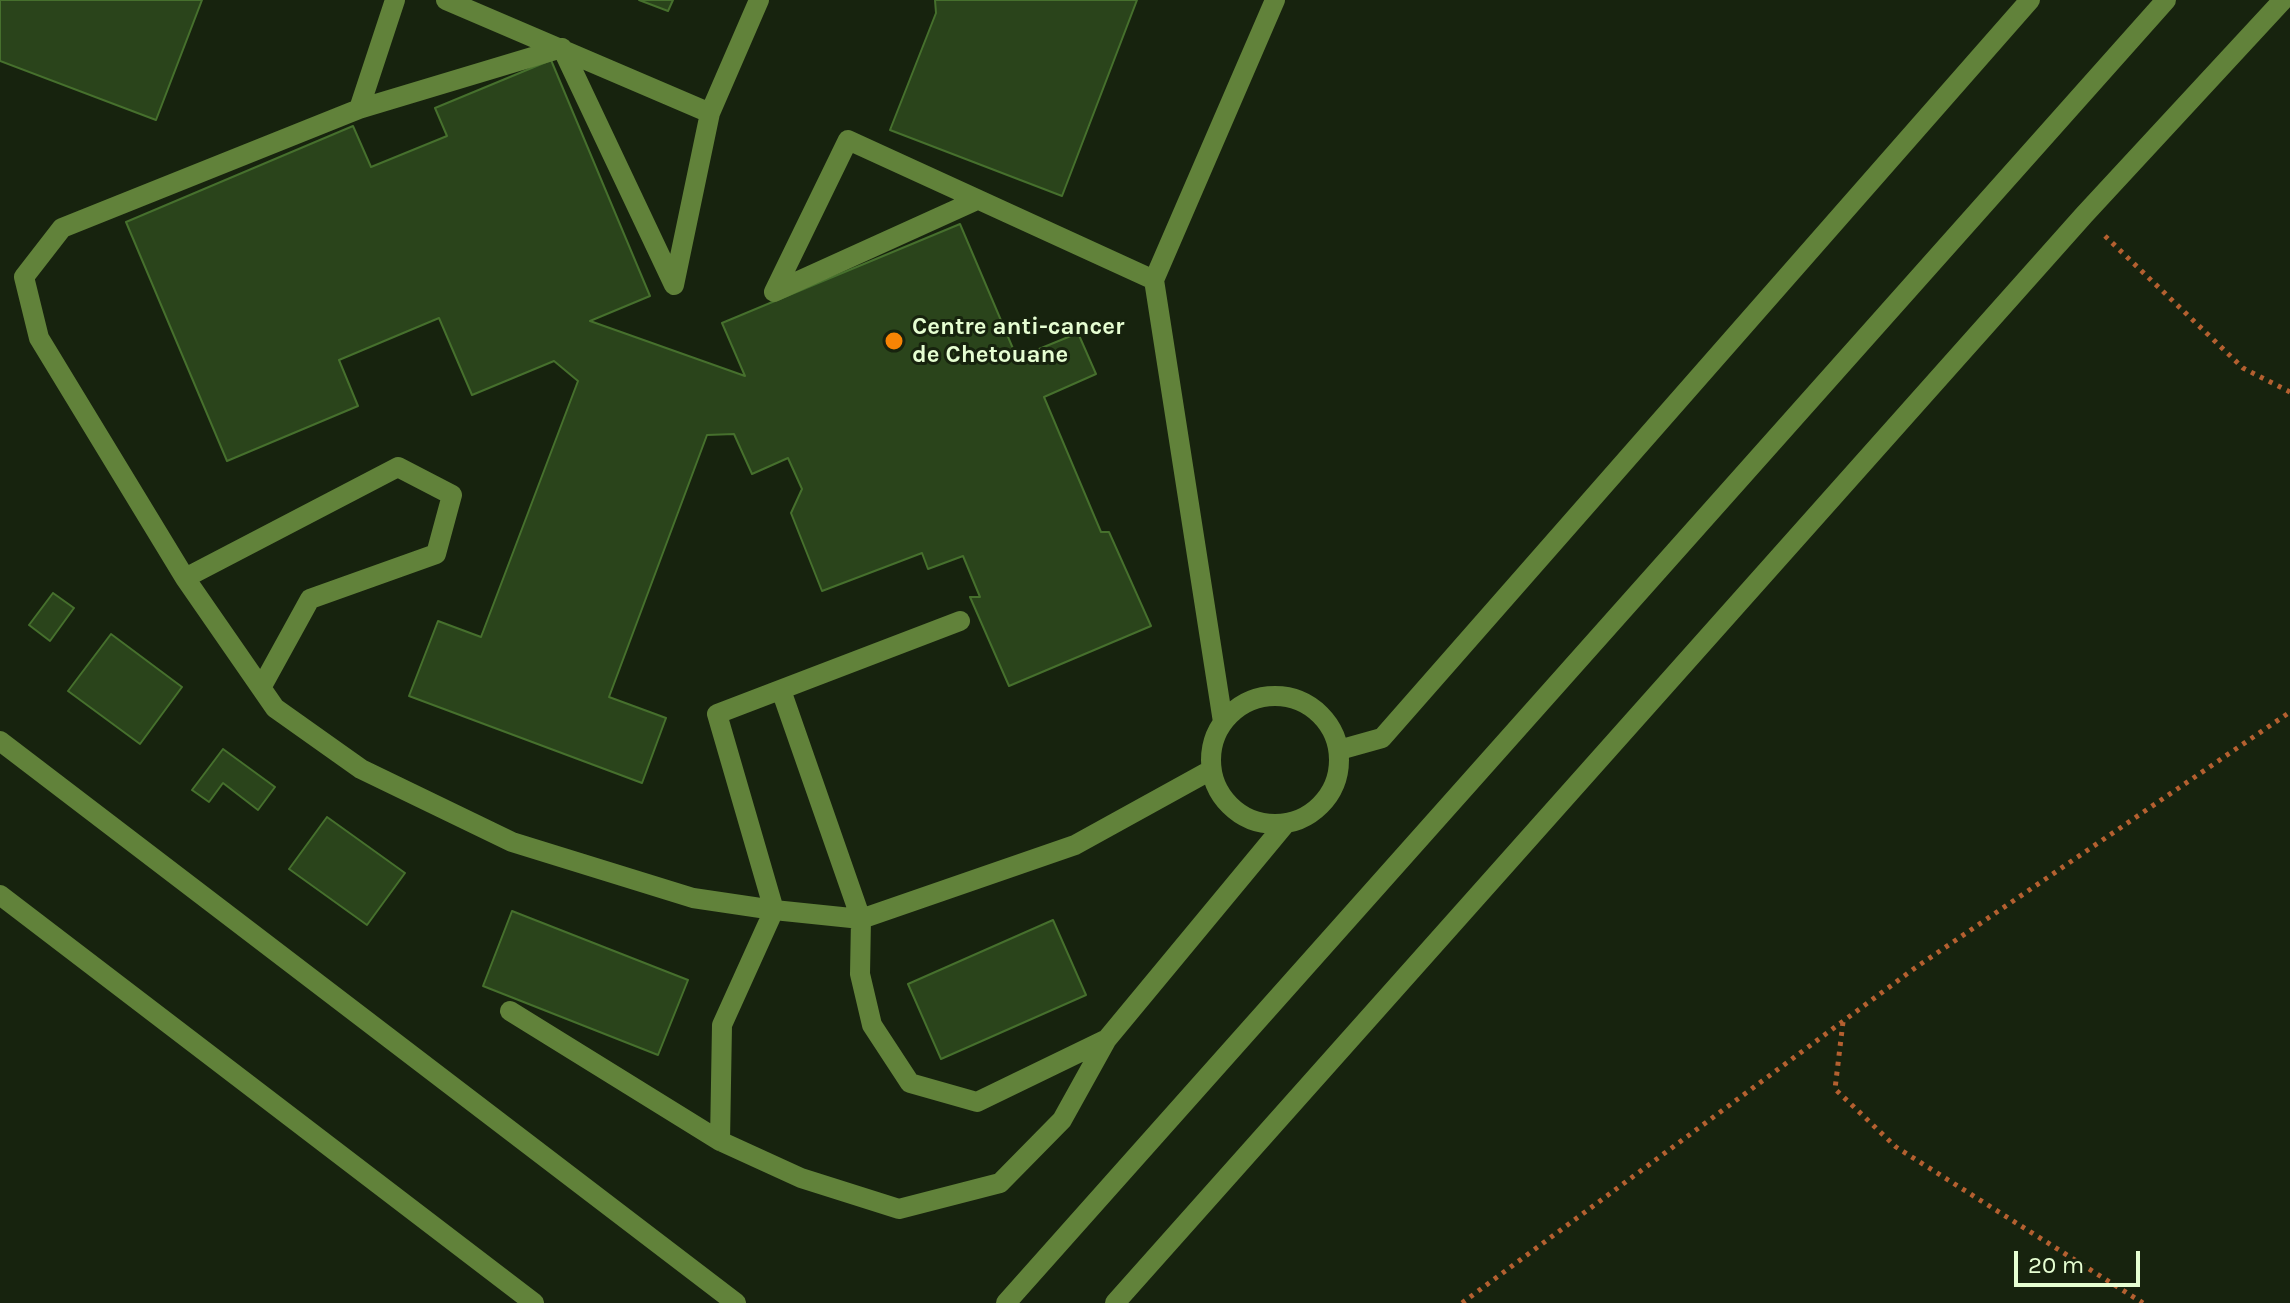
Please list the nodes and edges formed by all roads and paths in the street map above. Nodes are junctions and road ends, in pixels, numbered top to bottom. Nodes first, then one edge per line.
1 (395, 0) edge
2 (446, 0) edge
3 (759, 0) edge
4 (1275, 0) edge
5 (2030, 0) edge
6 (2166, 0) edge
7 (2283, 0) edge
8 (562, 48) junction
9 (359, 109) junction
10 (710, 113) junction
11 (977, 200) junction
12 (2084, 215) junction
13 (1154, 280) junction
14 (2290, 392) edge
15 (185, 578) junction
16 (960, 621) dead end
17 (261, 688) junction
18 (781, 690) junction
19 (2290, 712) edge
20 (1223, 722) junction
21 (0, 741) edge
22 (1339, 750) junction
23 (1211, 770) junction
24 (1286, 823) junction
25 (0, 895) edge
26 (774, 910) junction
27 (861, 919) junction
28 (510, 1011) dead end
29 (1844, 1021) junction
30 (1107, 1039) junction
31 (720, 1141) junction
32 (534, 1303) edge
33 (736, 1303) edge
34 (1006, 1303) edge
35 (1115, 1303) edge
36 (1462, 1303) edge
37 (2143, 1303) edge

1 - 9 street
2 - 8 street
3 - 10 street
4 - 13 street
5 - 22 street
6 - 34 street
7 - 12 street
8 - 9 street
8 - 10 street
8 - 10 street
9 - 15 street
11 - 11 street
11 - 13 street
12 - 14 path
12 - 35 street
13 - 20 street
15 - 17 street
15 - 17 street
16 - 18 street
17 - 26 street
18 - 26 street
18 - 27 street
19 - 29 path
20 - 22 street
20 - 23 street
21 - 33 street
22 - 24 street
23 - 24 street
23 - 27 street
24 - 30 street
25 - 32 street
26 - 27 street
26 - 31 street
27 - 30 street
28 - 31 street
29 - 36 path
29 - 37 path
30 - 31 street

